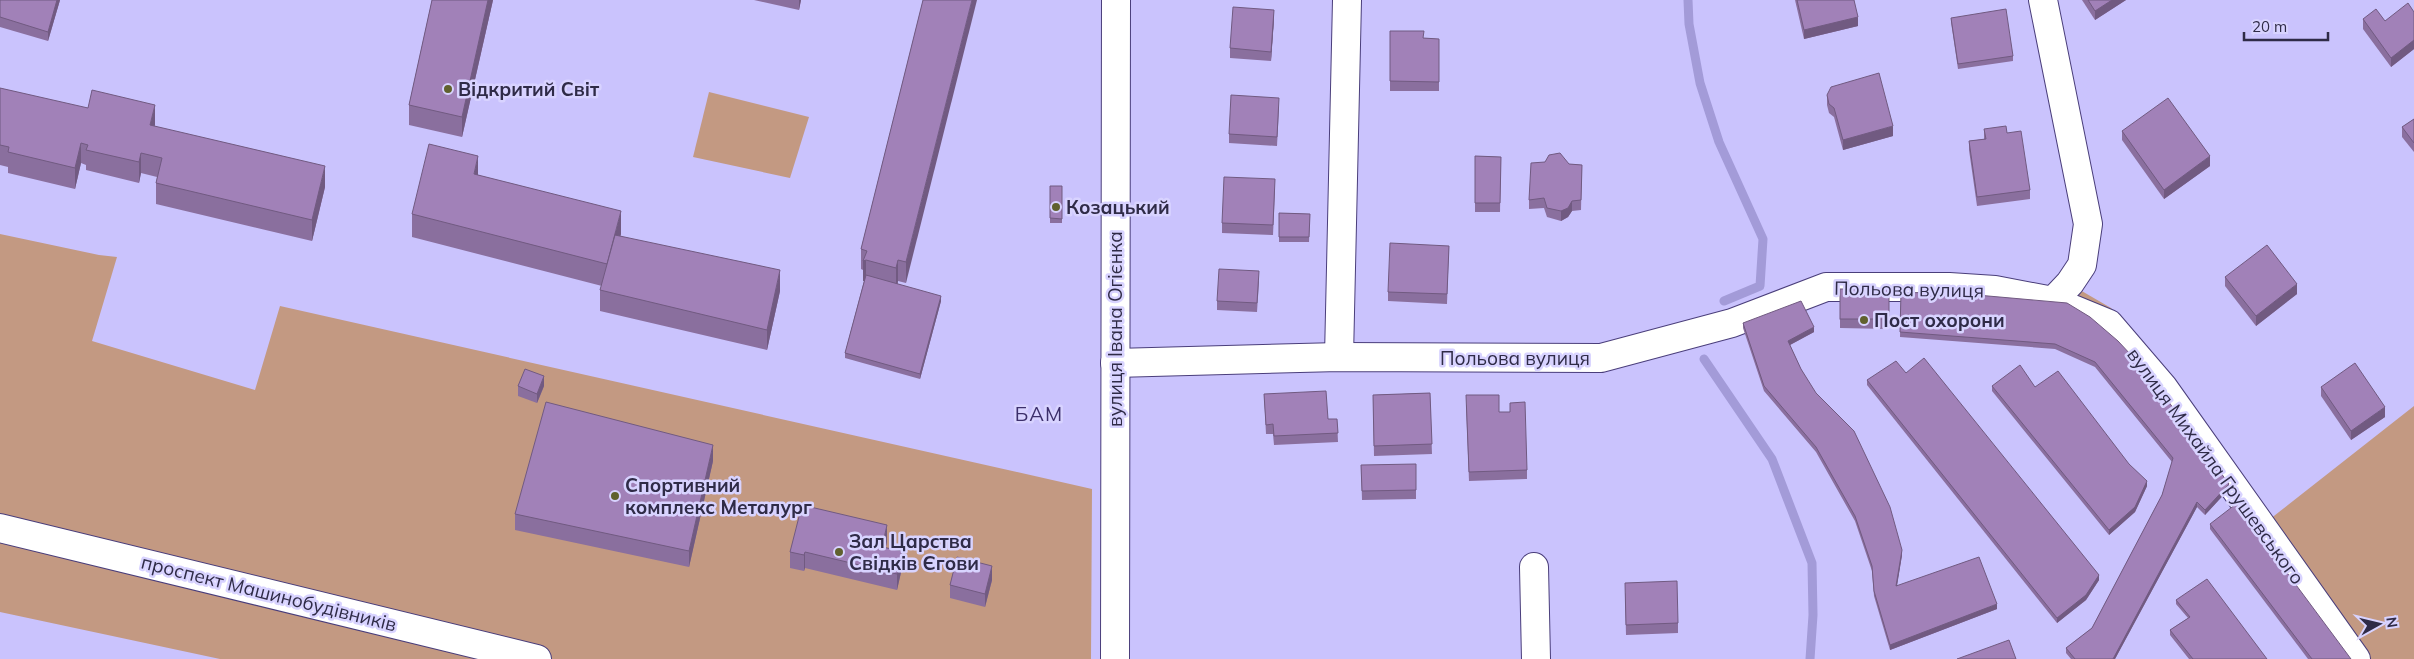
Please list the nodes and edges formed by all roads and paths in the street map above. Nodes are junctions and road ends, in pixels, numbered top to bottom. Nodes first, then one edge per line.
1 (1116, 0) edge
2 (1347, 0) edge
3 (2043, 0) edge
4 (2053, 301) junction
5 (1339, 357) junction
6 (1115, 363) junction
7 (0, 528) edge
8 (1534, 567) dead end
9 (537, 659) edge
10 (1115, 659) edge
11 (1536, 659) edge
12 (2356, 659) edge

1 - 6 street, вулиця Івана Огієнка
2 - 5 street
3 - 4 street
4 - 5 street, Польова вулиця
4 - 12 street, вулиця Михайла Грушевського
5 - 6 street, Польова вулиця
6 - 10 street, вулиця Івана Огієнка
7 - 9 street, проспект Машинобудівників
8 - 11 street

